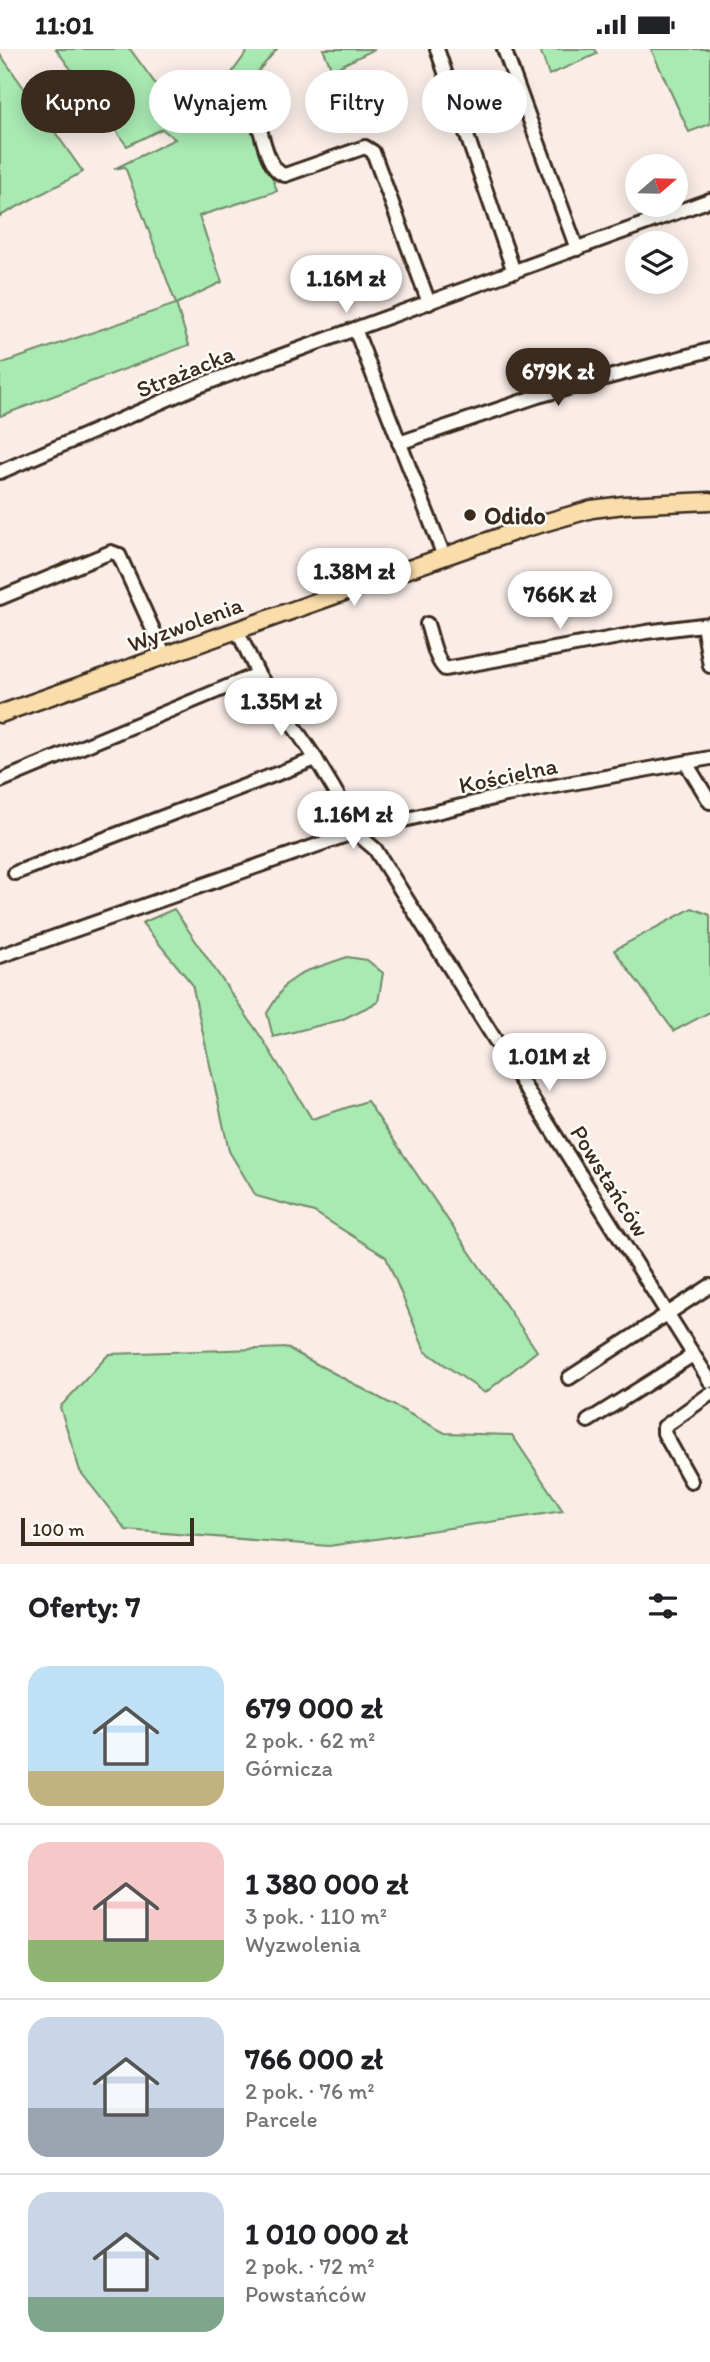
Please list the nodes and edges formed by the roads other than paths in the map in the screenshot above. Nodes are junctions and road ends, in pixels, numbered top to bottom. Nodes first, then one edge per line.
1 (437, 49) edge
2 (504, 49) edge
3 (261, 133) edge
4 (710, 200) edge
5 (577, 249) junction
6 (514, 272) junction
7 (429, 303) junction
8 (355, 330) junction
9 (710, 350) edge
10 (399, 443) junction
11 (0, 472) edge
12 (710, 501) edge
13 (444, 556) junction
14 (0, 598) edge
15 (427, 624) dead end
16 (707, 624) edge
17 (237, 630) junction
18 (165, 656) junction
19 (710, 666) edge
20 (258, 674) junction
21 (0, 714) edge
22 (710, 758) edge
23 (316, 759) junction
24 (686, 764) junction
25 (0, 781) edge
26 (710, 802) edge
27 (355, 832) junction
28 (15, 873) dead end
29 (0, 956) edge
30 (710, 1286) edge
31 (668, 1312) junction
32 (694, 1355) junction
33 (569, 1378) dead end
34 (710, 1381) edge
35 (710, 1394) edge
36 (588, 1421) dead end
37 (691, 1481) dead end

1 - 6 street
2 - 5 street
3 - 7 street
4 - 5 street, Strażacka
5 - 6 street, Strażacka
6 - 7 street, Strażacka
7 - 8 street, Strażacka
8 - 10 street
8 - 11 street, Strażacka
9 - 10 street
10 - 13 street
12 - 13 main road, Wyzwolenia
13 - 17 main road, Wyzwolenia
14 - 18 street
15 - 16 street
16 - 19 street
17 - 18 main road, Wyzwolenia
17 - 20 street
18 - 21 main road, Wyzwolenia
20 - 23 street
20 - 25 street
22 - 24 street, Kościelna
23 - 27 street
23 - 28 street
24 - 26 street
24 - 27 street, Kościelna
27 - 29 street, Kościelna
27 - 31 street, Powstańców
30 - 31 street
31 - 32 street, Powstańców
31 - 33 street
32 - 34 street, Powstańców
32 - 36 street
35 - 37 street

